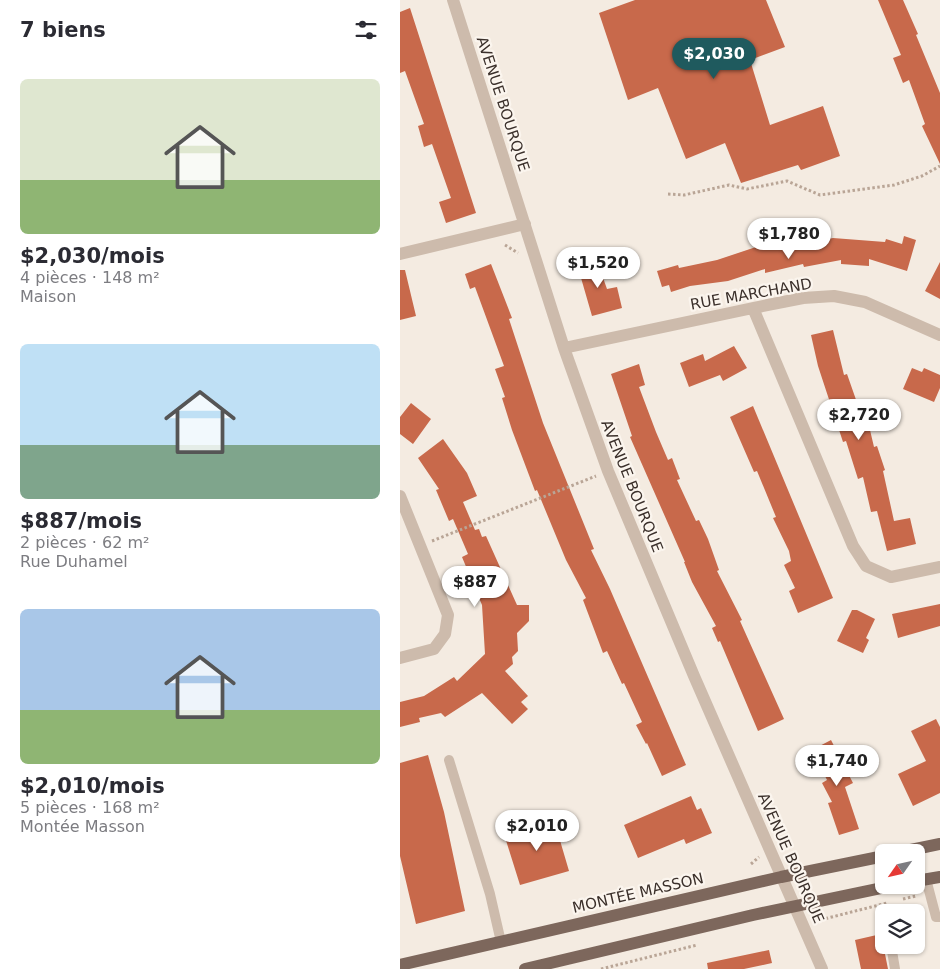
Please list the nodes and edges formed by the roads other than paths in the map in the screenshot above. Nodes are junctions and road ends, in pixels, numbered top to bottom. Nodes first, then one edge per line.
1 (453, 0) edge
2 (525, 224) junction
3 (400, 254) edge
4 (753, 308) junction
5 (940, 335) edge
6 (564, 348) junction
7 (400, 496) edge
8 (940, 567) edge
9 (400, 658) edge
10 (449, 760) dead end
11 (940, 844) edge
12 (925, 847) edge
13 (875, 858) edge
14 (781, 877) junction
15 (940, 877) edge
16 (925, 879) edge
17 (875, 889) edge
18 (925, 890) edge
19 (794, 906) junction
20 (940, 917) edge
21 (501, 942) junction
22 (892, 954) edge
23 (400, 965) edge
24 (550, 966) edge
25 (525, 969) edge
26 (822, 969) edge
27 (895, 969) edge

1 - 2 street, AVENUE BOURQUE
2 - 3 street
2 - 6 street, AVENUE BOURQUE
4 - 5 street, RUE MARCHAND
4 - 6 street, RUE MARCHAND
4 - 8 street
6 - 14 street, AVENUE BOURQUE
7 - 9 street
10 - 21 lane
11 - 12 main road
13 - 14 main road, MONTÉE MASSON
14 - 19 street, AVENUE BOURQUE
14 - 21 main road, MONTÉE MASSON
15 - 16 main road
17 - 19 main road
18 - 20 lane
19 - 24 main road
19 - 26 street, AVENUE BOURQUE
21 - 23 main road, MONTÉE MASSON
22 - 27 lane
24 - 25 main road

